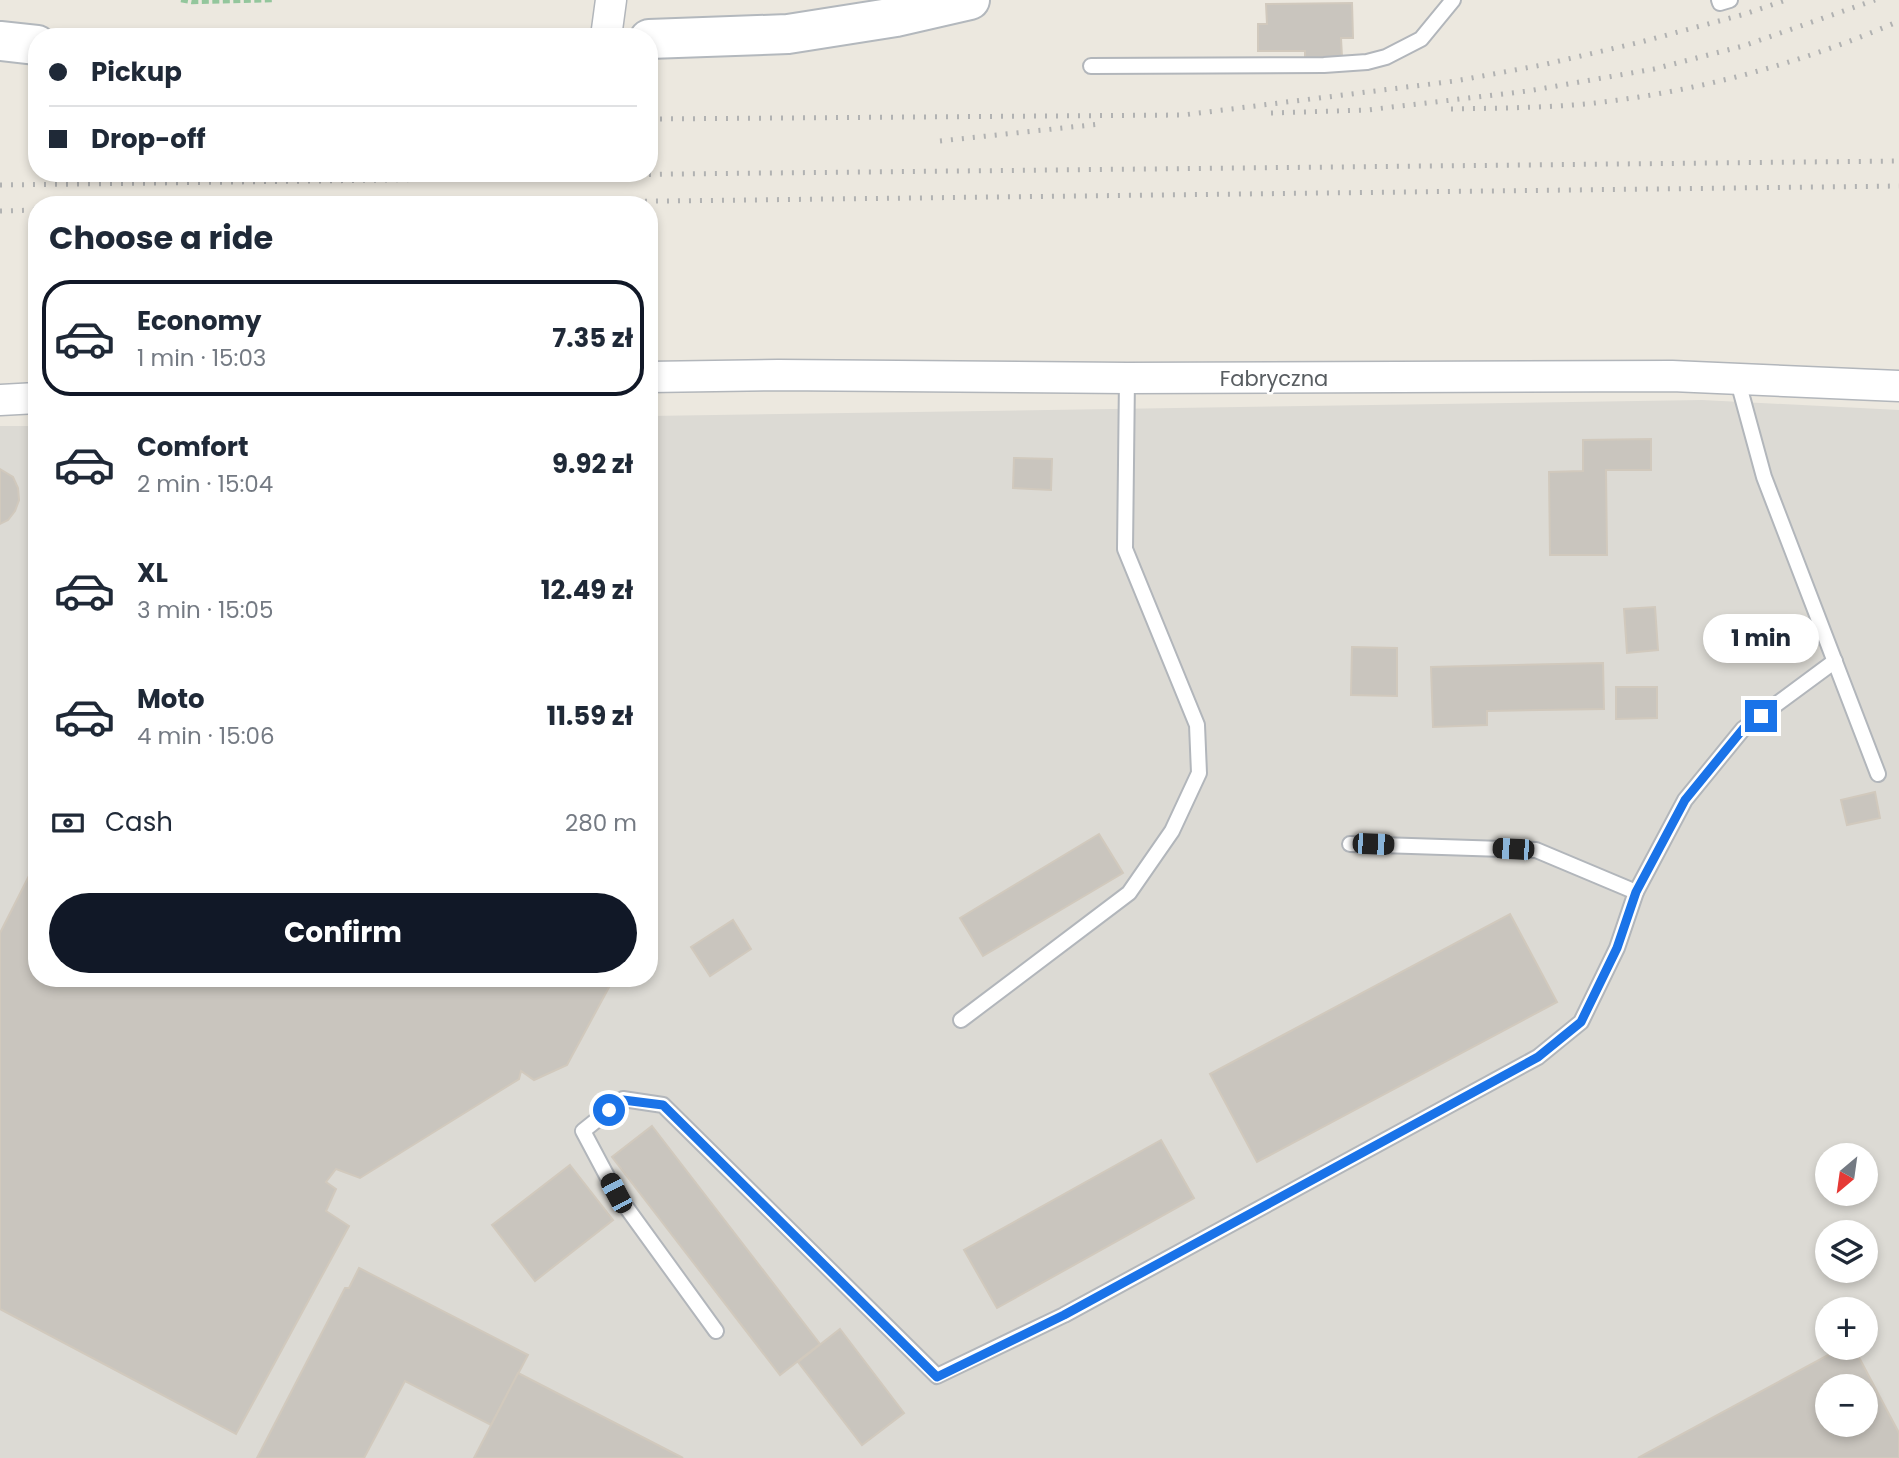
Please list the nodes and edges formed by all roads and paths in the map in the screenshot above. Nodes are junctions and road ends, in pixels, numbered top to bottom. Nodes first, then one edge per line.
1 (181, 0) edge
2 (272, 0) edge
3 (611, 0) edge
4 (970, 0) edge
5 (1453, 0) edge
6 (1719, 0) edge
7 (1730, 0) edge
8 (607, 28) edge
9 (658, 39) edge
10 (0, 41) edge
11 (28, 45) edge
12 (1091, 66) dead end
13 (658, 377) edge
14 (1127, 378) junction
15 (1737, 378) junction
16 (1899, 386) edge
17 (28, 398) edge
18 (0, 400) edge
19 (1835, 662) junction
20 (1878, 774) dead end
21 (1350, 844) dead end
22 (1636, 892) junction
23 (961, 1020) dead end
24 (716, 1331) dead end

1 - 2 path
3 - 8 street
4 - 9 street
5 - 12 lane
6 - 7 lane
10 - 11 street
13 - 14 street, Fabryczna
14 - 15 street, Fabryczna
14 - 23 lane
15 - 16 street, Fabryczna
15 - 19 lane
17 - 18 street
19 - 20 lane
19 - 22 lane
21 - 22 lane
22 - 24 lane

